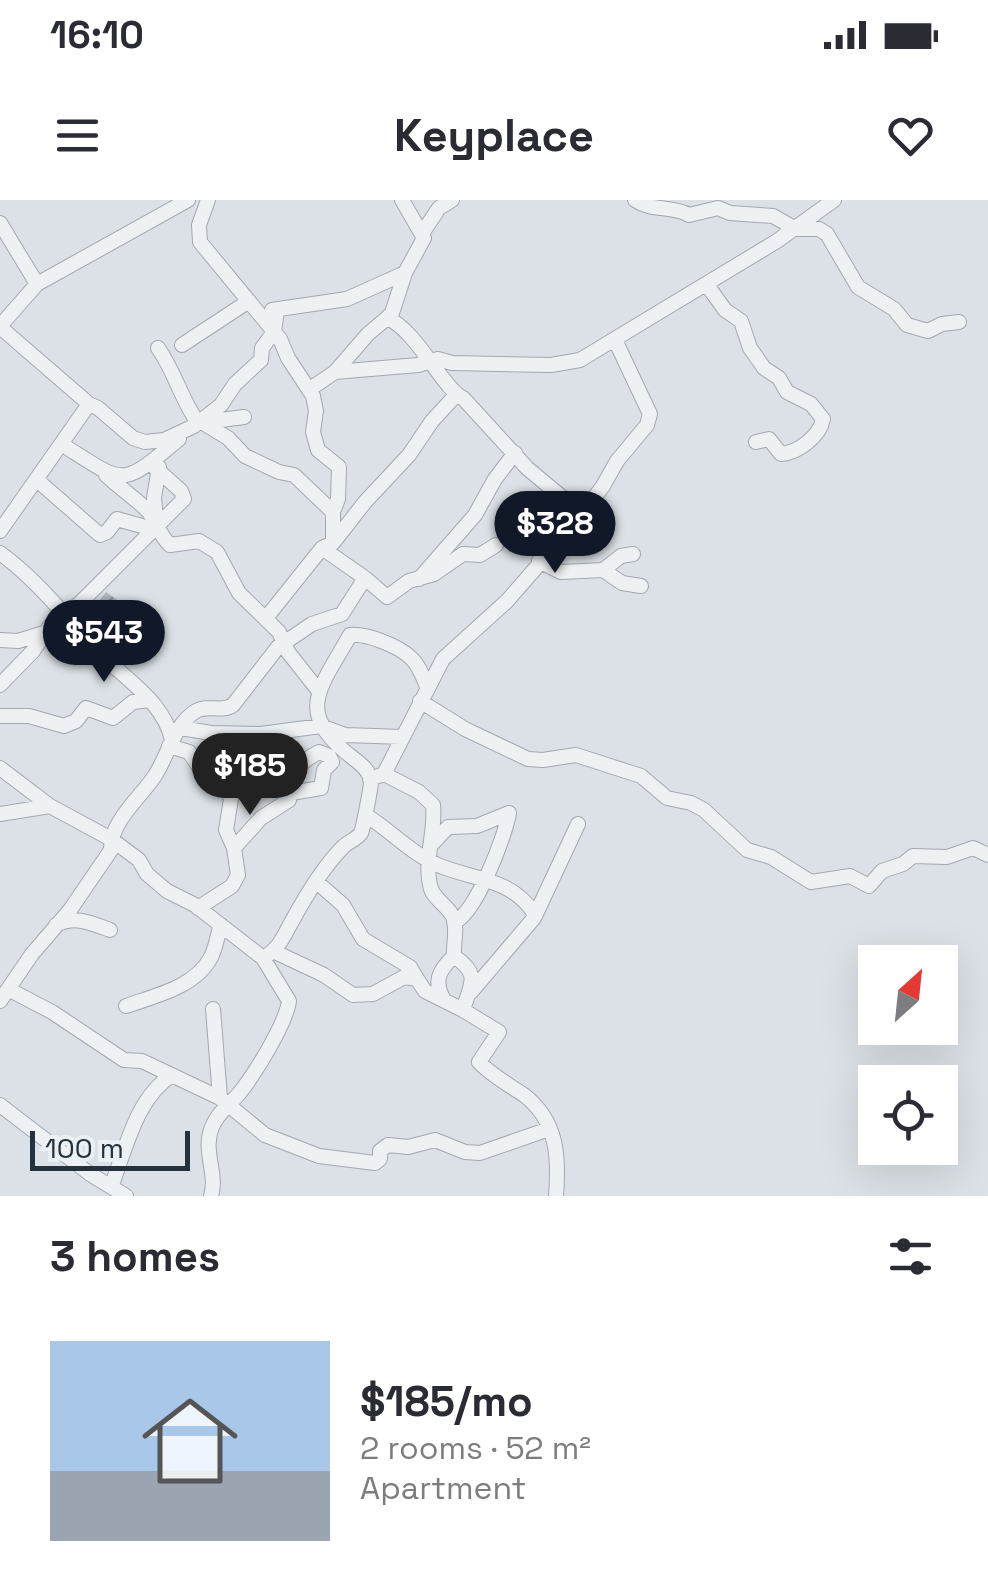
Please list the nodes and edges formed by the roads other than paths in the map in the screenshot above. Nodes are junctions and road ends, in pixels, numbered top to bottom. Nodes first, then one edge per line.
1 (188, 200) edge
2 (208, 200) edge
3 (402, 200) edge
4 (452, 200) edge
5 (635, 200) edge
6 (834, 200) edge
7 (0, 222) edge
8 (796, 229) junction
9 (423, 232) junction
10 (405, 273) junction
11 (37, 284) junction
12 (707, 285) junction
13 (253, 305) junction
14 (278, 310) junction
15 (392, 318) junction
16 (959, 322) dead end
17 (0, 327) edge
18 (274, 332) junction
19 (615, 340) junction
20 (182, 346) dead end
21 (158, 348) dead end
22 (432, 361) junction
23 (335, 372) junction
24 (310, 389) junction
25 (456, 396) junction
26 (89, 404) junction
27 (244, 417) dead end
28 (197, 423) junction
29 (756, 442) dead end
30 (63, 444) junction
31 (511, 459) junction
32 (155, 467) junction
33 (106, 475) junction
34 (36, 480) junction
35 (332, 512) junction
36 (582, 514) junction
37 (156, 530) junction
38 (0, 531) edge
39 (496, 545) dead end
40 (327, 546) junction
41 (0, 553) edge
42 (633, 554) dead end
43 (540, 561) junction
44 (604, 570) junction
45 (365, 578) junction
46 (419, 579) junction
47 (641, 586) dead end
48 (61, 615) junction
49 (266, 618) junction
50 (44, 633) junction
51 (0, 640) edge
52 (284, 642) junction
53 (0, 685) edge
54 (318, 690) junction
55 (424, 694) junction
56 (150, 700) junction
57 (0, 716) edge
58 (321, 726) junction
59 (174, 738) junction
60 (403, 738) junction
61 (0, 768) edge
62 (377, 776) junction
63 (291, 793) dead end
64 (50, 806) junction
65 (0, 814) edge
66 (367, 816) junction
67 (578, 824) dead end
68 (111, 839) junction
69 (234, 848) junction
70 (429, 853) junction
71 (988, 855) edge
72 (485, 878) junction
73 (318, 882) junction
74 (198, 908) junction
75 (534, 916) junction
76 (454, 922) junction
77 (55, 925) junction
78 (221, 926) junction
79 (110, 930) dead end
80 (269, 955) junction
81 (454, 956) junction
82 (418, 979) junction
83 (4, 995) edge
84 (444, 1000) junction
85 (465, 1003) junction
86 (126, 1006) dead end
87 (213, 1009) dead end
88 (172, 1075) junction
89 (225, 1101) junction
90 (0, 1105) edge
91 (548, 1129) junction
92 (111, 1187) junction
93 (126, 1196) edge
94 (212, 1196) edge
95 (556, 1196) edge

1 - 11 street
2 - 13 street
3 - 9 street
4 - 9 street
5 - 8 street
6 - 8 street
7 - 11 street
8 - 12 street
8 - 16 street
9 - 10 street
10 - 14 street
10 - 15 street
11 - 17 street
12 - 19 street
12 - 29 street
13 - 14 street
13 - 18 street
13 - 20 street
14 - 18 street
15 - 22 street
15 - 23 street
17 - 26 street
18 - 24 street
18 - 28 street
19 - 22 street
19 - 36 street
21 - 28 street
22 - 23 street
22 - 25 street
23 - 24 street
24 - 35 street
25 - 31 street
25 - 40 street
26 - 28 street
26 - 30 street
27 - 28 street
28 - 32 street
28 - 35 street
30 - 33 street
30 - 34 street
31 - 36 street
31 - 46 street
32 - 33 street
32 - 37 street
32 - 37 street
33 - 37 street
34 - 37 street
34 - 38 street
35 - 40 street
36 - 43 street
37 - 48 street
37 - 49 street
39 - 46 street
40 - 45 street
40 - 49 street
41 - 48 street
42 - 44 street
43 - 44 street
43 - 55 street
44 - 47 street
45 - 46 street
45 - 52 street
48 - 50 street
48 - 56 street
49 - 52 street
50 - 51 street
50 - 53 street
52 - 54 street
52 - 59 street
54 - 55 street
54 - 58 street
55 - 60 street
55 - 71 street
56 - 57 street
56 - 59 street
58 - 59 street
58 - 60 street
58 - 62 street
59 - 68 street
59 - 69 street
60 - 62 street
61 - 64 street
62 - 66 street
62 - 70 street
63 - 69 street
64 - 65 street
64 - 68 street
66 - 70 street
66 - 73 street
67 - 75 street
68 - 74 street
68 - 77 street
69 - 74 street
70 - 72 street
70 - 72 street
70 - 76 street
72 - 75 street
72 - 76 street
73 - 80 street
73 - 82 street
74 - 78 street
75 - 85 street
76 - 81 street
77 - 79 street
77 - 83 street
78 - 80 street
78 - 86 street
80 - 82 street
80 - 89 street
81 - 84 street
81 - 85 street
82 - 84 street
83 - 88 street
84 - 85 street
85 - 91 street
87 - 89 street
88 - 89 street
88 - 92 street
89 - 91 street
89 - 94 street
90 - 92 street
91 - 95 street
92 - 93 street

